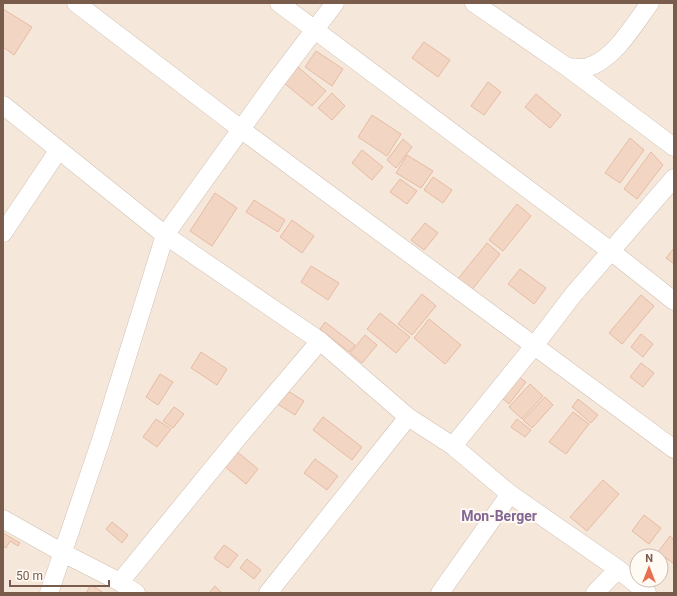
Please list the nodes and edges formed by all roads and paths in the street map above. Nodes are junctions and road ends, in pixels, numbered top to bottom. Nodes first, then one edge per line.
1 (76, 3) edge
2 (279, 3) edge
3 (335, 3) edge
4 (650, 3) edge
5 (481, 5) edge
6 (314, 30) junction
7 (567, 67) junction
8 (3, 105) edge
9 (242, 130) junction
10 (674, 147) edge
11 (58, 151) junction
12 (674, 178) edge
13 (3, 233) edge
14 (165, 235) junction
15 (612, 252) junction
16 (674, 301) edge
17 (320, 342) junction
18 (534, 346) junction
19 (408, 417) junction
20 (453, 446) junction
21 (674, 449) edge
22 (510, 494) junction
23 (3, 519) edge
24 (63, 553) junction
25 (618, 569) junction
26 (120, 582) junction
27 (49, 593) edge
28 (136, 593) edge
29 (268, 593) edge
30 (440, 593) edge
31 (595, 593) edge
32 (647, 593) edge

1 - 9 street
2 - 6 street
3 - 6 street
4 - 7 street
5 - 7 street
6 - 9 street
6 - 15 street
7 - 10 street
8 - 11 street
9 - 14 street
9 - 18 street
11 - 13 street
11 - 14 street
12 - 15 street
14 - 17 street
14 - 24 street
15 - 16 street
15 - 18 street
17 - 19 street
17 - 26 street
18 - 20 street
18 - 21 street
19 - 20 street
19 - 29 street
20 - 22 street
22 - 25 street
22 - 30 street
23 - 24 street
24 - 26 street
24 - 27 street
25 - 31 street
25 - 32 street
26 - 28 street

